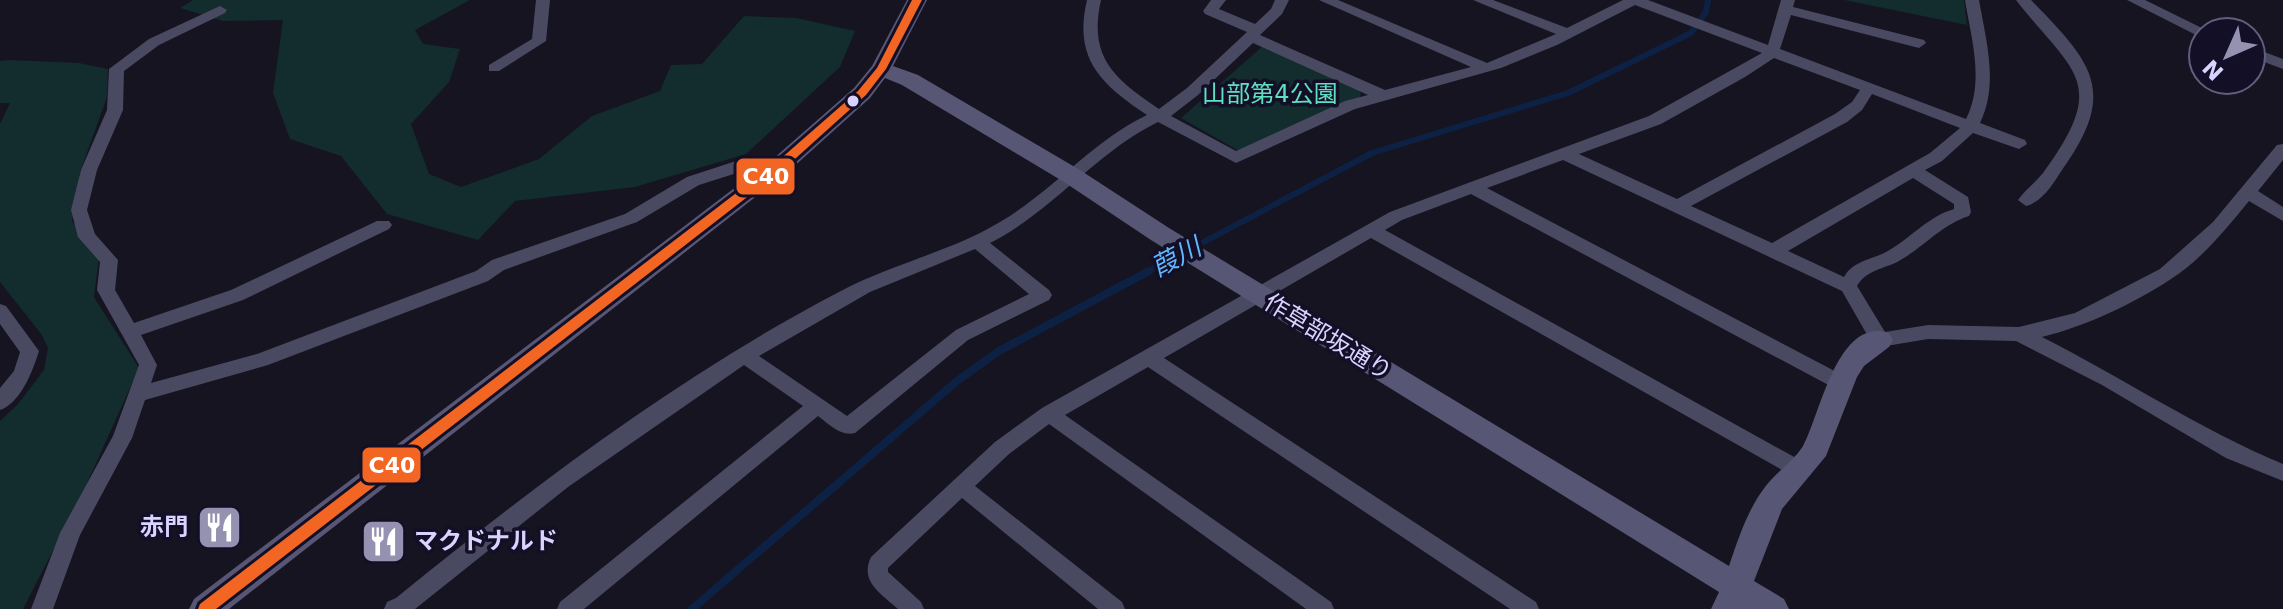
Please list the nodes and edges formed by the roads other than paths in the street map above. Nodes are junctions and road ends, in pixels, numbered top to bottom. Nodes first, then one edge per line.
1 (543, 0) edge
2 (917, 0) edge
3 (1094, 0) edge
4 (1219, 0) edge
5 (1282, 0) edge
6 (1326, 0) edge
7 (1480, 0) edge
8 (1635, 0) edge
9 (1972, 0) edge
10 (2023, 0) edge
11 (2134, 0) edge
12 (1787, 5) edge
13 (220, 10) dead end
14 (2187, 25) edge
15 (1253, 33) junction
16 (1568, 34) junction
17 (1919, 43) dead end
18 (1771, 52) junction
19 (494, 68) dead end
20 (1487, 68) junction
21 (881, 69) junction
22 (1868, 89) junction
23 (1384, 96) junction
24 (1161, 116) junction
25 (1970, 127) junction
26 (2019, 144) dead end
27 (2283, 149) edge
28 (1564, 154) junction
29 (782, 164) junction
30 (1914, 171) junction
31 (1072, 176) junction
32 (1471, 187) junction
33 (2246, 191) junction
34 (2026, 200) dead end
35 (1678, 206) junction
36 (2283, 215) edge
37 (383, 225) dead end
38 (1372, 231) junction
39 (977, 242) junction
40 (1773, 251) junction
41 (1848, 286) junction
42 (1259, 294) junction
43 (0, 311) edge
44 (131, 331) junction
45 (2019, 334) junction
46 (1880, 340) junction
47 (746, 357) junction
48 (1148, 357) junction
49 (1841, 383) junction
50 (137, 395) junction
51 (0, 402) edge
52 (817, 406) junction
53 (1049, 414) junction
54 (1798, 469) junction
55 (2283, 473) edge
56 (960, 485) junction
57 (1732, 598) edge
58 (402, 608) edge
59 (42, 609) edge
60 (205, 609) edge
61 (568, 609) edge
62 (913, 609) edge
63 (1114, 609) edge
64 (1323, 609) edge
65 (1528, 609) edge
66 (1773, 609) edge

1 - 19 street
2 - 21 street
3 - 24 street
4 - 15 street
5 - 15 street
6 - 20 street
7 - 16 street
8 - 16 street
8 - 18 street
9 - 25 street
10 - 34 street
11 - 14 street
12 - 17 street
12 - 18 street
13 - 44 street
15 - 23 street
15 - 24 street
16 - 20 street
18 - 22 street
18 - 28 street
20 - 23 street
21 - 29 street
21 - 31 street, 作草部坂通り
22 - 25 street
22 - 35 street
23 - 24 street
24 - 31 street
25 - 26 street
25 - 30 street
27 - 33 street
28 - 32 street
28 - 35 street
29 - 50 street
29 - 60 street
30 - 40 street
30 - 41 street
31 - 39 street
31 - 42 street, 作草部坂通り
32 - 38 street
32 - 49 street
33 - 36 street
33 - 45 street
35 - 40 street
37 - 44 street
38 - 42 street
38 - 54 street
39 - 47 street
39 - 52 street
40 - 41 street
41 - 46 street
42 - 48 street
42 - 57 street, 作草部坂通り
43 - 51 street
44 - 50 street
45 - 46 street
45 - 55 street
46 - 49 street
47 - 52 street
47 - 58 street
48 - 53 street
48 - 65 street
49 - 54 street
50 - 59 street
52 - 61 street
53 - 56 street
53 - 64 street
54 - 57 street
56 - 62 street
56 - 63 street
57 - 66 street, 作草部坂通り

